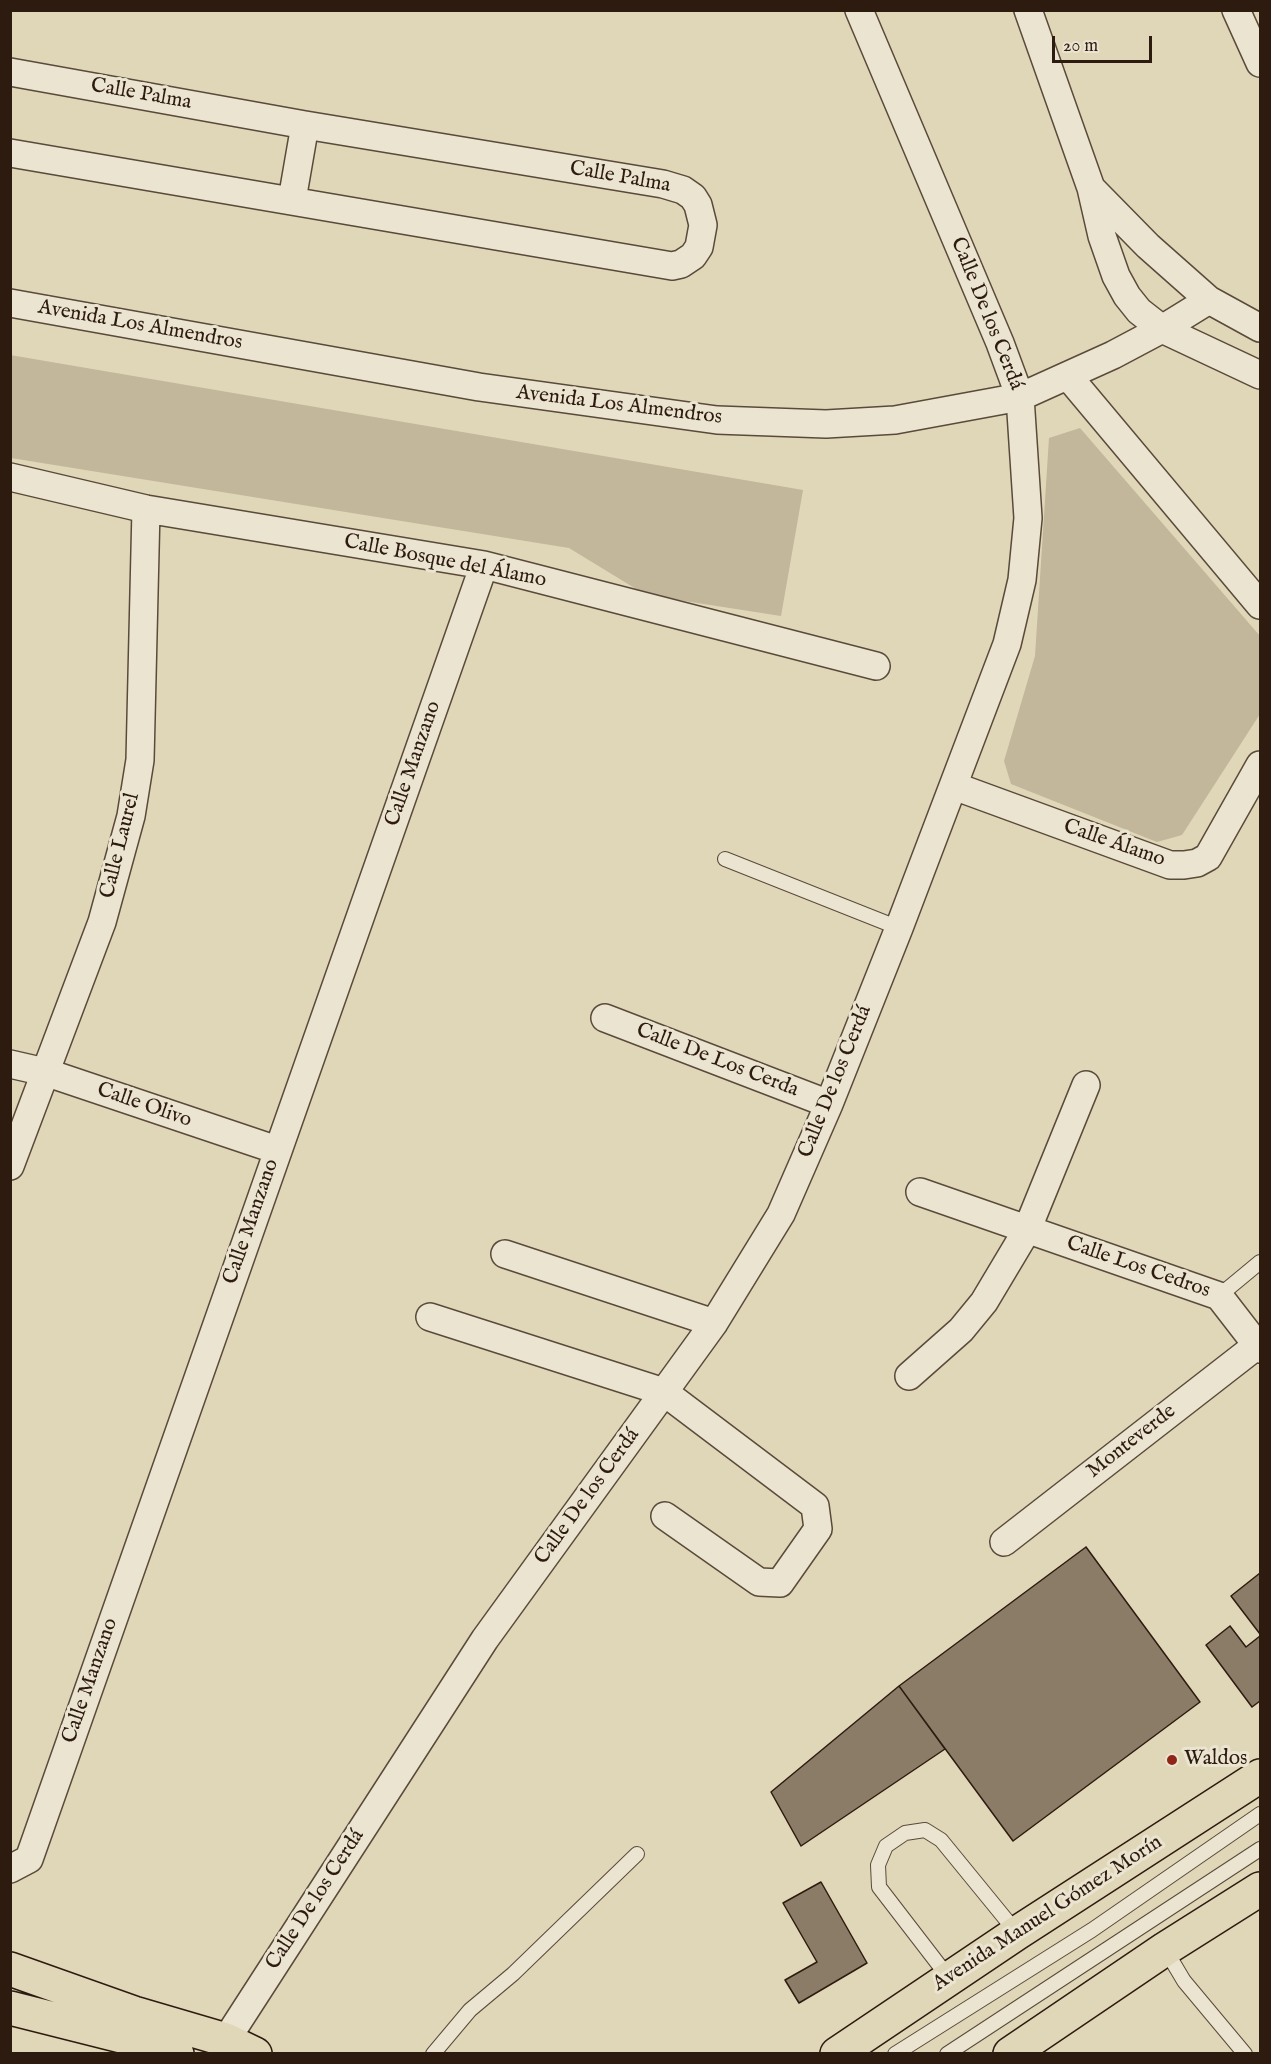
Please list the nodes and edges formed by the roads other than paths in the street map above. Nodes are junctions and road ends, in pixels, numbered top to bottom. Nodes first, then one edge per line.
1 (859, 10) edge
2 (1028, 10) edge
3 (1236, 10) edge
4 (1260, 63) edge
5 (10, 72) edge
6 (305, 125) junction
7 (10, 153) edge
8 (1091, 188) junction
9 (292, 200) junction
10 (1209, 300) junction
11 (10, 303) edge
12 (1260, 328) edge
13 (1162, 329) junction
14 (1260, 375) edge
15 (1068, 376) junction
16 (1020, 397) junction
17 (10, 477) edge
18 (146, 509) junction
19 (484, 566) junction
20 (1260, 605) edge
21 (876, 666) dead end
22 (1260, 765) edge
23 (954, 786) junction
24 (725, 860) dead end
25 (899, 928) junction
26 (605, 1018) dead end
27 (10, 1065) edge
28 (45, 1072) junction
29 (1086, 1084) dead end
30 (829, 1104) junction
31 (277, 1150) junction
32 (10, 1166) edge
33 (920, 1192) dead end
34 (1027, 1230) junction
35 (505, 1254) dead end
36 (1260, 1262) edge
37 (1219, 1296) junction
38 (430, 1317) dead end
39 (714, 1323) junction
40 (1260, 1345) edge
41 (909, 1376) dead end
42 (664, 1392) junction
43 (665, 1516) dead end
44 (1004, 1542) dead end
45 (1260, 1776) edge
46 (1260, 1814) edge
47 (1260, 1849) edge
48 (637, 1854) dead end
49 (10, 1869) edge
50 (1260, 1889) edge
51 (1017, 1933) junction
52 (1165, 1949) junction
53 (10, 1969) edge
54 (950, 1979) junction
55 (10, 2008) edge
56 (226, 2040) junction
57 (114, 2054) edge
58 (177, 2054) edge
59 (255, 2054) edge
60 (433, 2054) edge
61 (837, 2054) edge
62 (896, 2054) edge
63 (947, 2054) edge
64 (1010, 2054) edge
65 (1245, 2054) edge

1 - 16 street, Calle De los Cerdá
2 - 8 street
3 - 4 street
5 - 6 street, Calle Palma
6 - 9 street
6 - 9 street, Calle Palma
7 - 9 street, Calle Palma
8 - 10 street
8 - 13 street
10 - 12 street
10 - 13 street, Avenida Los Almendros
11 - 16 street, Avenida Los Almendros
13 - 14 street
13 - 15 street, Avenida Los Almendros
15 - 16 street, Avenida Los Almendros
15 - 20 street
16 - 23 street, Calle De los Cerdá
17 - 18 street, Calle Bosque del Álamo
18 - 19 street, Calle Bosque del Álamo
18 - 28 street, Calle Laurel
19 - 21 street, Calle Bosque del Álamo
19 - 31 street, Calle Manzano
22 - 23 street, Calle Álamo
23 - 25 street, Calle De los Cerdá
24 - 25 lane
25 - 30 street, Calle De los Cerdá
26 - 30 street, Calle De Los Cerda
27 - 28 street, Calle Olivo
28 - 31 street, Calle Olivo
28 - 32 street, Calle Laurel
29 - 34 street
30 - 39 street, Calle De los Cerdá
31 - 49 street, Calle Manzano
33 - 34 street, Calle Los Cedros
34 - 37 street, Calle Los Cedros
34 - 41 street
35 - 39 street
36 - 37 lane
37 - 40 street, Calle Los Cedros
38 - 42 street
39 - 42 street, Calle De los Cerdá
40 - 44 street, Monteverde
42 - 43 street
42 - 56 street, Calle De los Cerdá
45 - 51 main road, Avenida Manuel Gómez Morín
46 - 62 lane
47 - 63 lane
48 - 60 lane
50 - 52 main road
51 - 54 main road, Avenida Manuel Gómez Morín
51 - 54 lane
52 - 64 main road
52 - 65 lane
53 - 56 main road
54 - 61 main road, Avenida Manuel Gómez Morín
55 - 57 main road
55 - 58 main road
56 - 59 main road

